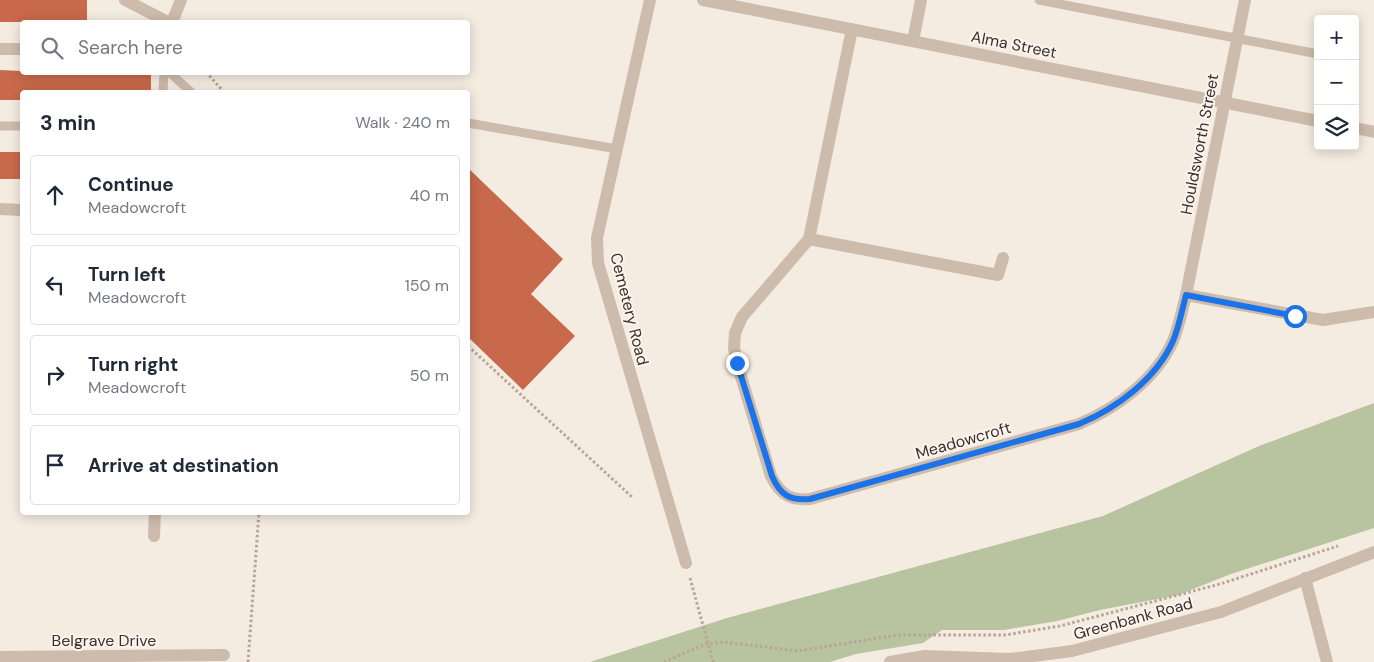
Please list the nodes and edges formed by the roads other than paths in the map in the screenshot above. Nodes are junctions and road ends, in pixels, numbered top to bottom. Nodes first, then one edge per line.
1 (125, 0) edge
2 (181, 0) edge
3 (650, 0) edge
4 (703, 0) edge
5 (921, 0) edge
6 (1039, 0) edge
7 (1245, 0) edge
8 (164, 20) edge
9 (173, 20) edge
10 (852, 29) junction
11 (1238, 39) junction
12 (913, 41) junction
13 (0, 49) edge
14 (20, 49) edge
15 (1314, 53) edge
16 (164, 75) edge
17 (173, 75) edge
18 (163, 90) edge
19 (189, 90) edge
20 (1224, 102) junction
21 (1314, 120) edge
22 (470, 123) edge
23 (0, 126) edge
24 (20, 126) edge
25 (1359, 129) edge
26 (1374, 132) edge
27 (617, 149) junction
28 (0, 208) edge
29 (20, 210) edge
30 (809, 239) junction
31 (1003, 258) dead end
32 (1186, 295) junction
33 (1374, 312) edge
34 (155, 515) edge
35 (154, 536) dead end
36 (1374, 552) edge
37 (686, 563) road end
38 (1305, 578) junction
39 (224, 655) dead end
40 (0, 657) edge
41 (209, 659) edge
42 (890, 662) edge
43 (1327, 662) edge

1 - 8 street
2 - 9 street
3 - 27 street, Cemetery Road
4 - 10 street, Alma Street
5 - 12 street
6 - 11 lane
7 - 11 street, Houldsworth Street
10 - 12 street, Alma Street
10 - 30 street, Meadowcroft
11 - 15 lane
11 - 20 street, Houldsworth Street
12 - 20 street, Alma Street
13 - 14 street
16 - 18 lane
17 - 19 lane
20 - 21 street, Alma Street
20 - 32 street, Houldsworth Street
22 - 27 lane
23 - 24 lane
25 - 26 street
27 - 37 street, Cemetery Road
28 - 29 street
30 - 31 street
30 - 32 street, Meadowcroft
32 - 33 street
34 - 35 street
36 - 38 street, Greenbank Road
38 - 42 street, Greenbank Road
38 - 43 street
39 - 41 street, Belgrave Drive
40 - 41 street, Belgrave Drive

